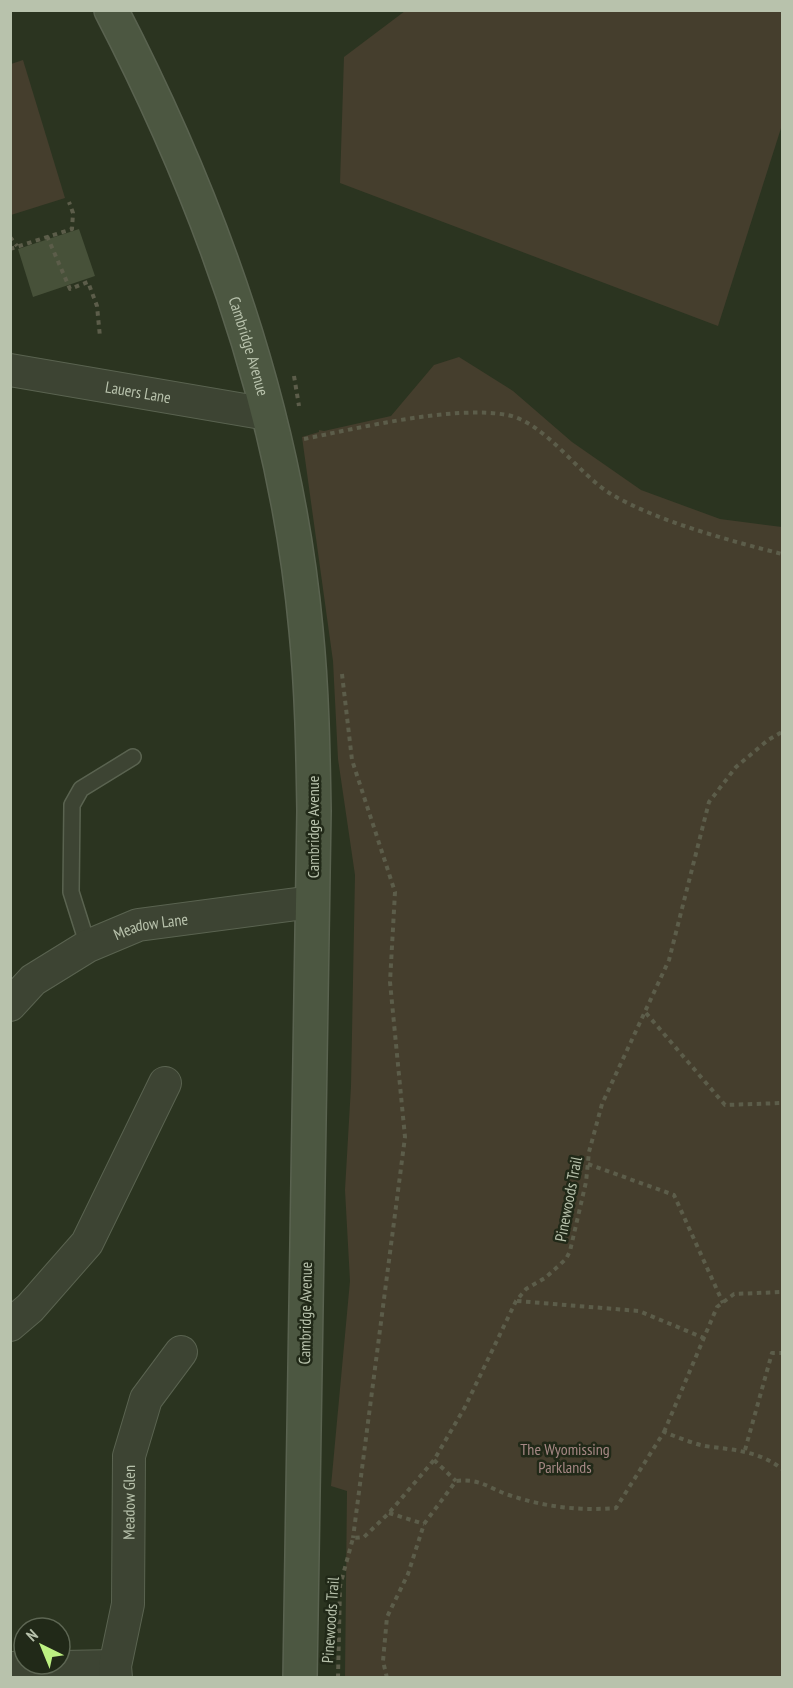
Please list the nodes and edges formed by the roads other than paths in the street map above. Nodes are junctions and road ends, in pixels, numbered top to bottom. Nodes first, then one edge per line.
1 (111, 10) edge
2 (10, 370) edge
3 (268, 414) junction
4 (133, 757) dead end
5 (312, 902) junction
6 (88, 946) junction
7 (10, 1005) edge
8 (165, 1083) dead end
9 (10, 1325) edge
10 (181, 1352) dead end
11 (10, 1668) edge
12 (116, 1672) edge
13 (300, 1677) edge

1 - 3 street, Cambridge Avenue
2 - 3 street, Lauers Lane
3 - 5 street, Cambridge Avenue
4 - 6 lane
5 - 6 street, Meadow Lane
5 - 13 street, Cambridge Avenue
6 - 7 street, Meadow Lane
8 - 9 street
10 - 12 street, Meadow Glen
11 - 12 street, Meadow Glen

